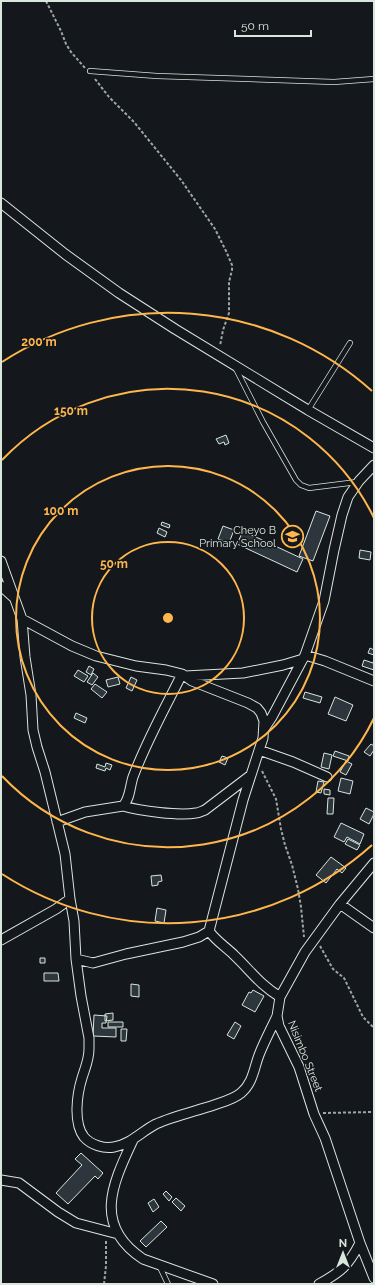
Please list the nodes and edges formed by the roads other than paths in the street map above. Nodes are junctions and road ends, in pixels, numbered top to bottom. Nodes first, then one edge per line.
1 (90, 71) road end
2 (374, 79) edge
3 (1, 203) edge
4 (350, 343) dead end
5 (234, 365) junction
6 (308, 410) junction
7 (374, 448) edge
8 (374, 465) edge
9 (359, 481) junction
10 (1, 561) edge
11 (1, 586) edge
12 (15, 600) junction
13 (22, 619) junction
14 (304, 657) junction
15 (183, 675) junction
16 (374, 681) edge
17 (264, 729) junction
18 (259, 750) junction
19 (251, 775) junction
20 (327, 778) dead end
21 (123, 806) junction
22 (58, 822) junction
23 (374, 863) edge
24 (70, 899) junction
25 (340, 904) junction
26 (374, 928) edge
27 (209, 931) junction
28 (1, 940) edge
29 (76, 959) junction
30 (280, 996) junction
31 (277, 1016) junction
32 (133, 1140) junction
33 (1, 1180) edge
34 (118, 1234) junction
35 (360, 1243) junction
36 (159, 1265) junction
37 (374, 1278) edge
38 (168, 1284) edge
39 (213, 1284) edge
40 (319, 1284) edge

1 - 2 lane
3 - 5 street
4 - 6 lane
5 - 6 street
5 - 9 lane
6 - 7 street
8 - 9 street
9 - 14 street
10 - 12 street
11 - 12 street
12 - 13 street
13 - 15 street
13 - 22 street
14 - 15 street
14 - 16 street
14 - 17 street
15 - 17 street
15 - 21 street
17 - 18 street
18 - 19 street
18 - 20 street
19 - 21 street
19 - 27 street
21 - 22 street
22 - 24 street
23 - 25 street, Nisimbo Street
24 - 28 street
24 - 29 street
25 - 26 street
25 - 30 street, Nisimbo Street
27 - 29 street
27 - 30 street
29 - 32 street
30 - 31 street, Nisimbo Street
31 - 32 street
31 - 35 street, Nisimbo Street
32 - 34 street
33 - 34 street
34 - 36 street
35 - 37 street, Nisimbo Street
35 - 40 street
36 - 38 lane
36 - 39 street

